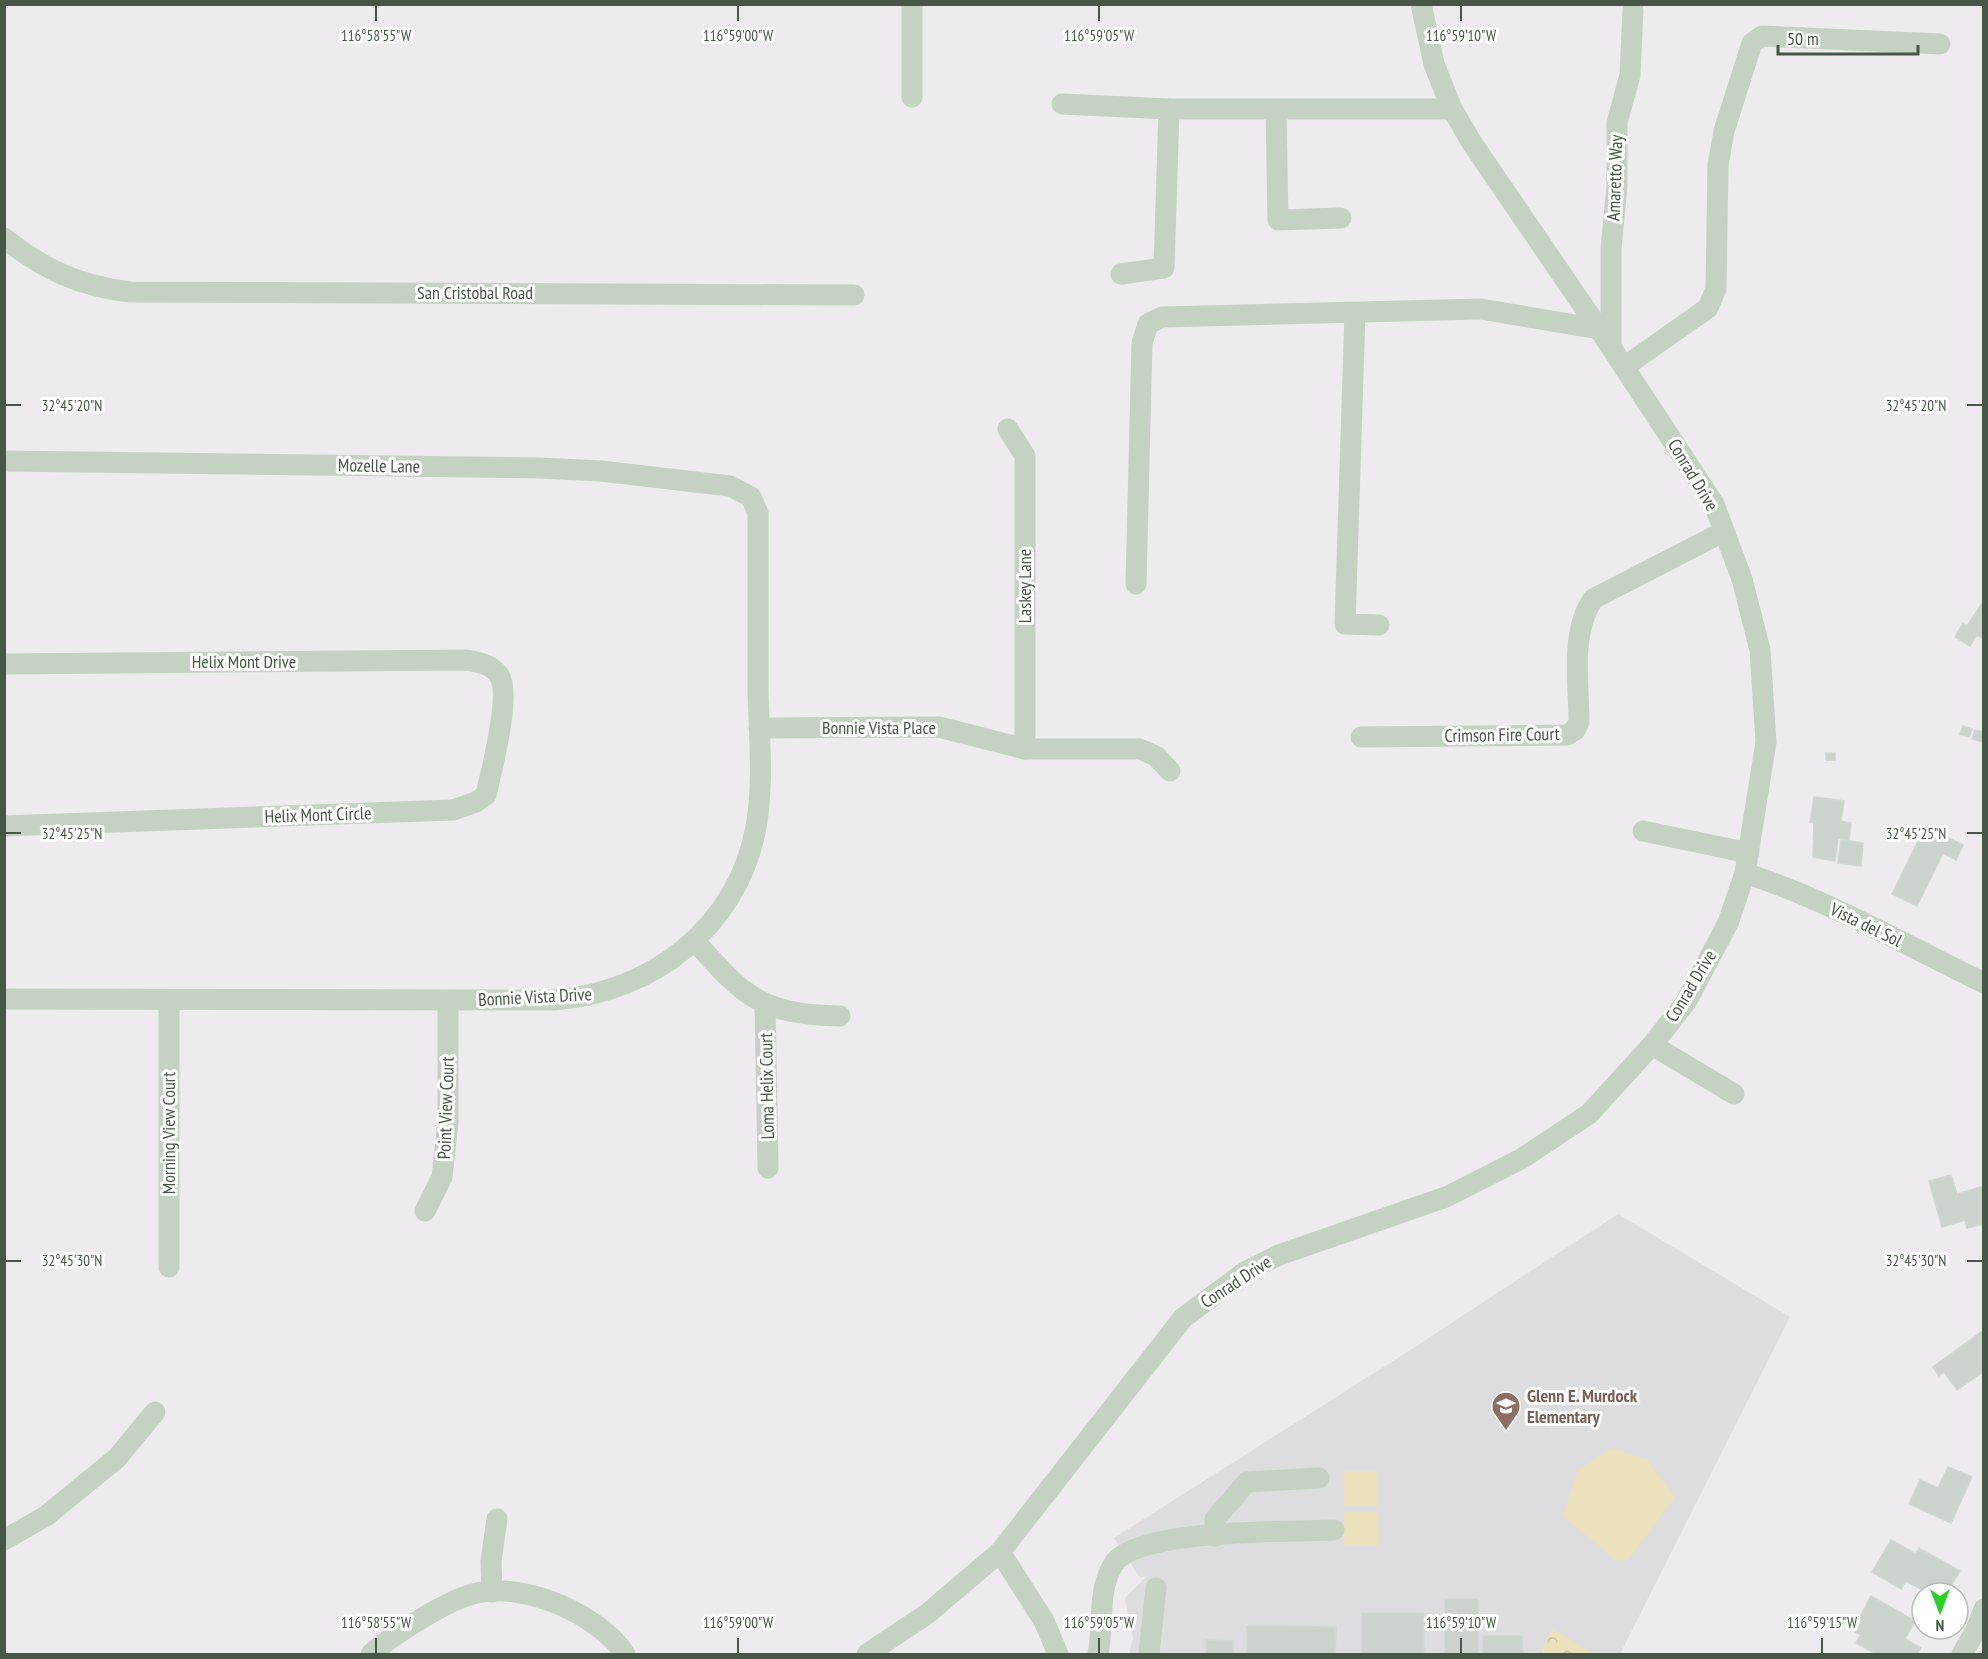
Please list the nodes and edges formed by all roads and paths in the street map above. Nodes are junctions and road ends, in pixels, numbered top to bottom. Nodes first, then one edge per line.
1 (912, 4) edge
2 (1421, 4) edge
3 (1633, 10) dead end
4 (1940, 44) dead end
5 (912, 97) dead end
6 (1062, 104) dead end
7 (1452, 109) junction
8 (1169, 110) junction
9 (1276, 110) junction
10 (1341, 218) dead end
11 (4, 238) edge
12 (1121, 274) dead end
13 (854, 295) dead end
14 (1355, 313) junction
15 (1605, 338) junction
16 (1624, 367) junction
17 (1008, 429) dead end
18 (4, 461) edge
19 (751, 497) joint
20 (1723, 532) junction
21 (1136, 584) dead end
22 (1379, 625) dead end
23 (484, 662) joint
24 (4, 664) edge
25 (759, 728) junction
26 (1361, 737) dead end
27 (1025, 749) junction
28 (1170, 771) dead end
29 (4, 826) edge
30 (1643, 831) dead end
31 (1747, 863) junction
32 (695, 941) junction
33 (1983, 983) edge
34 (4, 999) edge
35 (169, 999) junction
36 (448, 1001) junction
37 (765, 1004) junction
38 (840, 1016) dead end
39 (1652, 1046) junction
40 (1734, 1094) dead end
41 (768, 1168) dead end
42 (425, 1211) dead end
43 (170, 1267) dead end
44 (155, 1412) dead end
45 (1319, 1478) dead end
46 (497, 1519) dead end
47 (1334, 1530) dead end
48 (1215, 1536) junction
49 (4, 1540) edge
50 (1000, 1552) junction
51 (1156, 1588) dead end
52 (492, 1592) junction
53 (1983, 1609) edge
54 (370, 1654) edge
55 (626, 1654) edge
56 (867, 1654) edge
57 (1058, 1654) edge
58 (1098, 1654) edge
59 (1149, 1654) edge
60 (1962, 1654) edge

1 - 5 street
2 - 7 street, Conrad Drive
3 - 15 street, Amaretto Way
4 - 16 street
6 - 8 street
7 - 9 street
7 - 15 street, Conrad Drive
8 - 9 street
8 - 12 street
9 - 10 street
11 - 13 street, San Cristobal Road
14 - 15 street
14 - 21 street
14 - 22 street
15 - 16 street, Conrad Drive
16 - 20 street, Conrad Drive
17 - 27 street, Laskey Lane
18 - 19 street, Mozelle Lane
19 - 25 street, Bonnie Vista Drive
20 - 26 street, Crimson Fire Court
20 - 31 street, Conrad Drive
23 - 24 street, Helix Mont Drive
23 - 29 street, Helix Mont Circle
25 - 27 street, Bonnie Vista Place
25 - 32 street, Bonnie Vista Drive
27 - 28 street, Bonnie Vista Place
30 - 31 street, Vista del Sol
31 - 33 street, Vista del Sol
31 - 39 street, Conrad Drive
32 - 36 street, Bonnie Vista Drive
32 - 37 street
34 - 35 street, Bonnie Vista Drive
35 - 36 street, Bonnie Vista Drive
35 - 43 street, Morning View Court
36 - 42 street, Point View Court
37 - 38 street
37 - 41 street, Loma Helix Court
39 - 40 street
39 - 50 street, Conrad Drive
44 - 49 street
45 - 48 street
46 - 52 street
47 - 48 street
48 - 58 street
50 - 56 street, Conrad Drive
50 - 57 street
51 - 59 street
52 - 54 street
52 - 55 street
53 - 60 street

